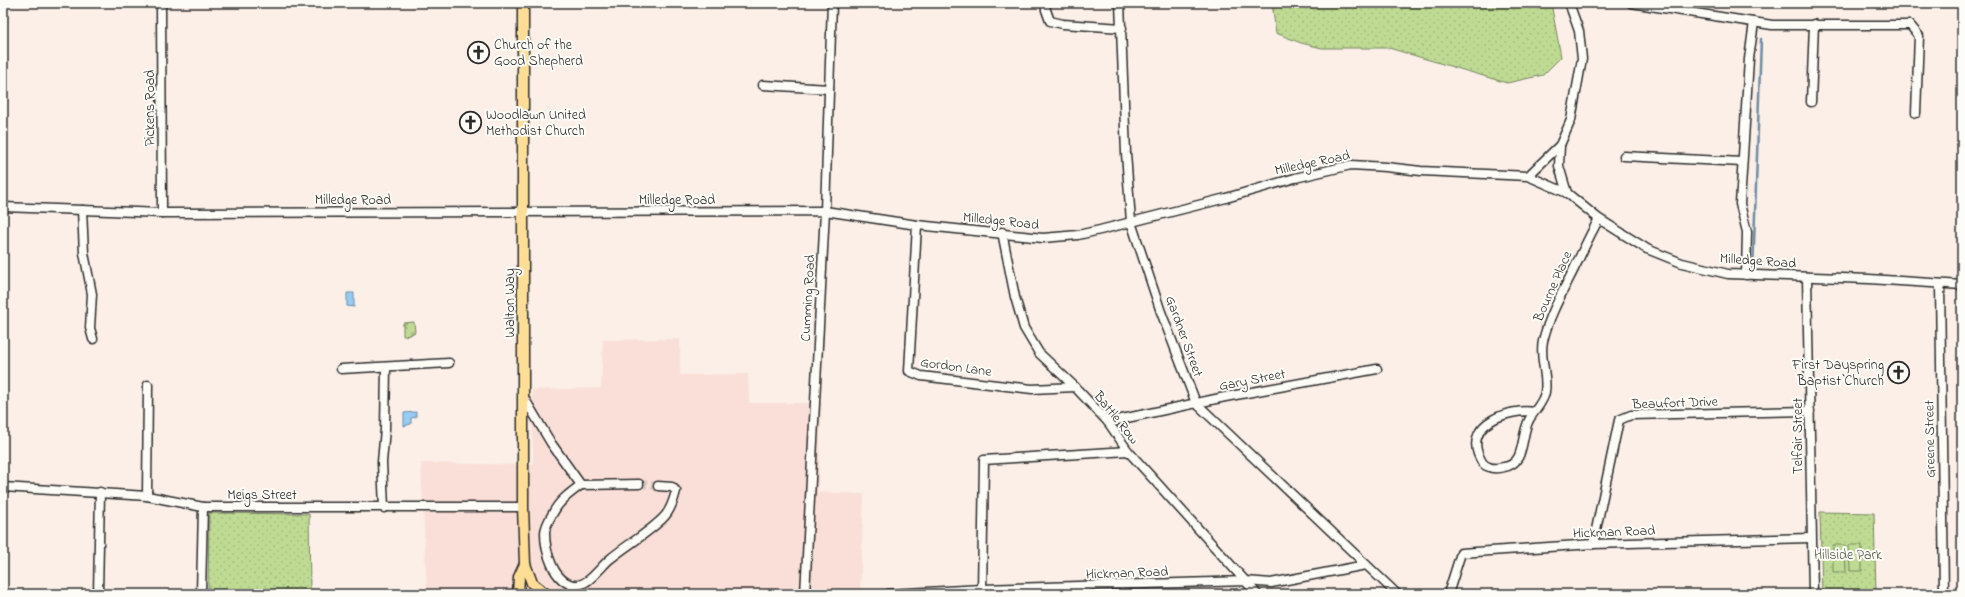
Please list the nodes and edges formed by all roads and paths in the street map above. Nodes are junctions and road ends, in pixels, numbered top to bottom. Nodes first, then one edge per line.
1 (161, 3) edge
2 (523, 3) edge
3 (832, 3) edge
4 (1046, 3) edge
5 (1120, 3) edge
6 (1569, 3) edge
7 (1631, 3) edge
8 (1754, 22) junction
9 (1814, 24) junction
10 (1122, 28) junction
11 (763, 85) dead end
12 (829, 89) junction
13 (1811, 102) dead end
14 (1916, 113) dead end
15 (1560, 145) junction
16 (1624, 156) dead end
17 (1742, 162) junction
18 (1528, 176) junction
19 (1566, 193) junction
20 (3, 207) edge
21 (82, 210) junction
22 (825, 211) junction
23 (162, 213) junction
24 (523, 213) junction
25 (1600, 219) junction
26 (1131, 222) junction
27 (917, 225) junction
28 (1002, 232) junction
29 (1746, 275) junction
30 (1807, 277) junction
31 (1940, 284) junction
32 (1958, 285) edge
33 (93, 339) dead end
34 (449, 363) dead end
35 (386, 367) junction
36 (341, 369) dead end
37 (1377, 369) dead end
38 (148, 385) dead end
39 (1075, 387) junction
40 (523, 396) junction
41 (1196, 403) junction
42 (1534, 412) junction
43 (1810, 412) junction
44 (1108, 422) junction
45 (1128, 451) junction
46 (639, 484) tunnel mouth
47 (581, 485) junction
48 (658, 486) tunnel mouth
49 (3, 487) edge
50 (100, 492) junction
51 (148, 496) junction
52 (203, 507) junction
53 (384, 508) junction
54 (523, 508) junction
55 (1810, 538) junction
56 (1592, 544) junction
57 (525, 564) junction
58 (1366, 565) junction
59 (1246, 582) junction
60 (574, 585) junction
61 (982, 592) edge
62 (98, 594) edge
63 (201, 594) edge
64 (518, 594) edge
65 (546, 594) edge
66 (571, 594) edge
67 (805, 594) edge
68 (888, 594) edge
69 (1257, 594) edge
70 (1397, 594) edge
71 (1448, 594) edge
72 (1812, 594) edge
73 (1944, 594) edge

1 - 23 street, Pickens Road
2 - 24 main road, Walton Way
3 - 12 street, Cumming Road
4 - 10 street
5 - 10 street, Gardner Street
6 - 15 street
7 - 8 street
8 - 9 street
8 - 17 street
9 - 13 street
9 - 14 street
10 - 26 street, Gardner Street
11 - 12 street
12 - 22 street, Cumming Road
15 - 18 street
15 - 19 street
16 - 17 street
17 - 29 street
18 - 19 street, Milledge Road
18 - 26 street, Milledge Road
19 - 25 street, Milledge Road
20 - 21 street, Milledge Road
21 - 23 street, Milledge Road
21 - 33 street
22 - 24 street, Milledge Road
22 - 27 street, Milledge Road
22 - 67 street, Cumming Road
23 - 24 street, Milledge Road
24 - 40 main road, Walton Way
25 - 29 street, Milledge Road
25 - 42 street, Bourne Place
26 - 28 street, Milledge Road
26 - 41 street, Gardner Street
27 - 28 street, Milledge Road
27 - 39 street, Gordon Lane
28 - 39 street, Battle Row
29 - 30 street, Milledge Road
30 - 31 street, Milledge Road
30 - 43 street, Telfair Street
31 - 32 street, Milledge Road
31 - 73 street, Greene Street
34 - 35 street
35 - 36 street
35 - 53 street
37 - 41 street, Gary Street
38 - 51 street
39 - 44 street, Battle Row
40 - 47 street
40 - 54 main road, Walton Way
41 - 44 street, Gary Street
41 - 58 street, Gardner Street
42 - 42 street, Bourne Place
43 - 55 street, Telfair Street
43 - 56 street, Beaufort Drive
44 - 45 street, Battle Row
45 - 59 street, Battle Row
45 - 61 street
46 - 47 street
47 - 60 street
48 - 60 street
49 - 50 street, Meigs Street
50 - 51 street, Meigs Street
50 - 62 street
51 - 52 street, Meigs Street
52 - 53 street, Meigs Street
52 - 63 street
53 - 54 street, Meigs Street
54 - 57 main road, Walton Way
55 - 56 street, Hickman Road
55 - 72 street, Telfair Street
56 - 71 street, Hickman Road
57 - 64 main road
57 - 65 main road, Walton Way
58 - 59 street, Hickman Road
58 - 70 street, Gardner Street
59 - 61 street, Hickman Road
59 - 69 street, Battle Row
60 - 66 street
61 - 68 street, Hickman Road

